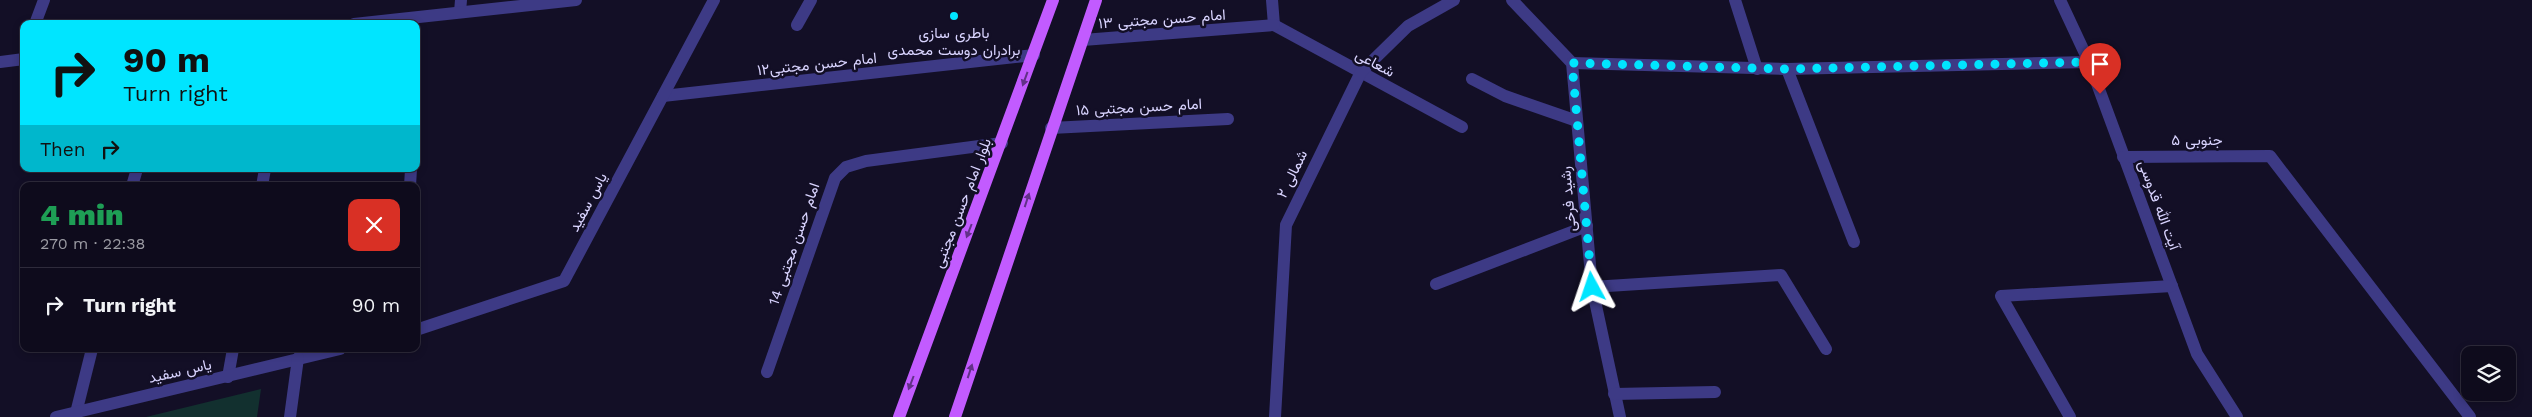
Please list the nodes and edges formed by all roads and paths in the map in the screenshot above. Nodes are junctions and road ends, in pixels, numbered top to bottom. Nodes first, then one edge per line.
1 (44, 0) edge
2 (461, 0) edge
3 (576, 0) edge
4 (714, 0) edge
5 (811, 0) edge
6 (1053, 0) edge
7 (1096, 0) edge
8 (1272, 0) edge
9 (1454, 0) edge
10 (1512, 0) edge
11 (1735, 0) edge
12 (2060, 0) edge
13 (460, 12) junction
14 (36, 20) edge
15 (389, 20) edge
16 (797, 25) dead end
17 (1274, 25) junction
18 (1083, 40) junction
19 (1034, 55) junction
20 (20, 59) edge
21 (0, 62) edge
22 (2089, 62) junction
23 (1572, 63) junction
24 (1757, 69) junction
25 (1786, 69) junction
26 (1361, 72) junction
27 (1472, 79) dead end
28 (663, 96) junction
29 (1228, 119) dead end
30 (1577, 121) junction
31 (1462, 127) dead end
32 (1051, 128) junction
33 (1002, 143) junction
34 (2124, 157) junction
35 (1587, 226) junction
36 (1854, 242) dead end
37 (1436, 284) dead end
38 (2172, 286) junction
39 (1592, 287) junction
40 (420, 329) edge
41 (1826, 350) dead end
42 (91, 352) edge
43 (232, 352) edge
44 (326, 352) edge
45 (298, 358) junction
46 (768, 372) dead end
47 (228, 376) junction
48 (1715, 392) dead end
49 (1614, 394) junction
50 (76, 412) junction
51 (56, 417) edge
52 (290, 417) edge
53 (899, 417) edge
54 (955, 417) edge
55 (1275, 417) edge
56 (1620, 417) edge
57 (2070, 417) edge
58 (2237, 417) edge
59 (2470, 417) edge

1 - 14 street
2 - 13 street
3 - 13 street
4 - 28 street, یاس سفید
5 - 16 street
6 - 19 main road, بلوار امام حسن مجتبی
7 - 18 main road
8 - 17 street
9 - 26 street, ۲ شمالی
10 - 23 street
11 - 24 street
12 - 22 street, آیت الله قدوسی
13 - 15 street
17 - 18 street, امام حسن مجتبی ۱۳
17 - 26 street, شعاعی
18 - 32 main road
19 - 28 street, امام حسن مجتبی۱۲
19 -> 33 main road, بلوار امام حسن مجتبی
20 - 21 street
22 - 25 street
22 - 34 street, آیت الله قدوسی
23 - 24 street
23 - 30 street, رشید فرخی
24 - 25 street
25 - 36 street
26 - 31 street, شعاعی
26 - 55 street, ۲ شمالی
27 - 30 street
28 - 40 street, یاس سفید
29 - 32 street, امام حسن مجتبی ۱۵
30 - 35 street, رشید فرخی
54 -> 32 main road
33 - 46 street, امام حسن مجتبی 14
33 -> 53 main road, بلوار امام حسن مجتبی
34 - 38 street, آیت الله قدوسی
34 - 59 street, ۵ جنوبی
35 - 37 street
35 - 39 street, رشید فرخی
38 - 57 street
38 - 58 street, آیت الله قدوسی
39 - 41 street
39 - 49 street, رشید فرخی
42 - 50 street
43 - 47 street
44 - 45 street, یاس سفید
45 - 47 street, یاس سفید
45 - 52 street
47 - 50 street, یاس سفید
48 - 49 street
49 - 56 street, رشید فرخی
50 - 51 street, یاس سفید

